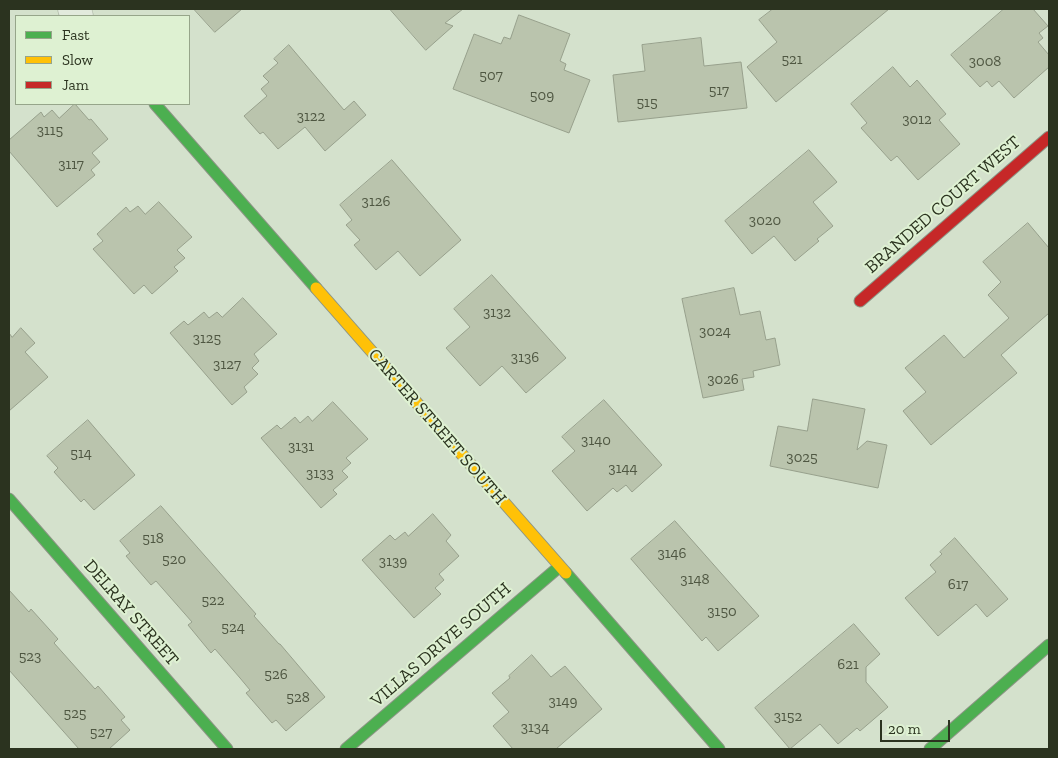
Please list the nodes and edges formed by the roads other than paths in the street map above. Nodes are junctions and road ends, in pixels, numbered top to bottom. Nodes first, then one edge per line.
1 (156, 105) edge
2 (1049, 137) edge
3 (860, 301) dead end
4 (9, 499) edge
5 (559, 567) junction
6 (1049, 645) edge
7 (227, 749) edge
8 (346, 749) edge
9 (719, 749) edge
10 (930, 749) edge

1 - 5 street, CARTER STREET SOUTH
2 - 3 street, BRANDED COURT WEST
4 - 7 street, DELRAY STREET
5 - 8 street, VILLAS DRIVE SOUTH
5 - 9 street, CARTER STREET SOUTH
6 - 10 street

